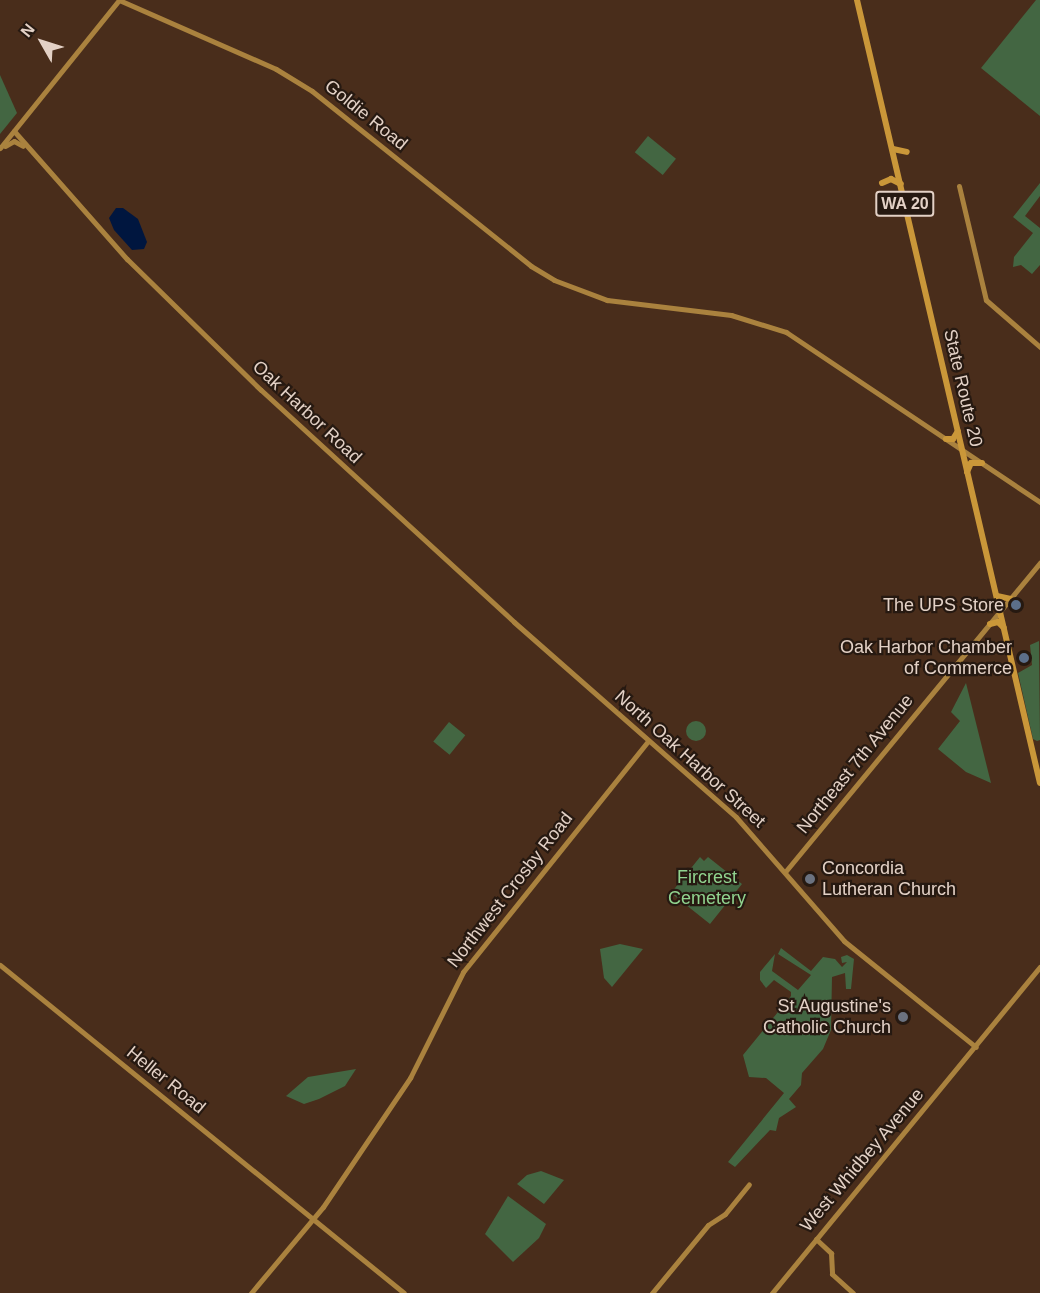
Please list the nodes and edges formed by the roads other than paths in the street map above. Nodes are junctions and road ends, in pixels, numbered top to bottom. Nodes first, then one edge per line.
1 (119, 0) edge
2 (857, 0) edge
3 (14, 131) junction
4 (892, 149) junction
5 (0, 150) edge
6 (907, 152) dead end
7 (32, 153) junction
8 (882, 183) dead end
9 (901, 184) junction
10 (959, 186) dead end
11 (1040, 347) edge
12 (958, 431) junction
13 (946, 439) junction
14 (962, 450) junction
15 (982, 463) junction
16 (967, 472) junction
17 (1040, 502) edge
18 (1040, 563) edge
19 (996, 595) junction
20 (1011, 599) junction
21 (1001, 610) junction
22 (990, 624) junction
23 (1005, 629) junction
24 (598, 696) joint
25 (648, 741) junction
26 (1040, 783) edge
27 (785, 872) junction
28 (0, 965) edge
29 (1040, 967) edge
30 (976, 1047) junction
31 (749, 1184) dead end
32 (314, 1219) junction
33 (816, 1239) junction
34 (251, 1293) edge
35 (404, 1293) edge
36 (652, 1293) edge
37 (772, 1293) edge
38 (853, 1293) edge

1 - 3 street
1 - 13 street, Goldie Road
2 - 4 main road, State Route 20 / WA 20
3 - 5 street
3 - 7 street, Oak Harbor Road
4 - 6 main road
4 - 9 main road, State Route 20 / WA 20
5 - 7 street
7 - 24 street, Oak Harbor Road
8 - 9 main road
9 - 12 main road, State Route 20 / WA 20
10 - 11 street
12 - 13 main road
12 - 14 main road, State Route 20 / WA 20
13 - 14 street, Goldie Road
14 - 15 street, Goldie Road
14 - 16 main road, State Route 20 / WA 20
15 - 16 main road
15 - 17 street, Goldie Road
16 - 19 main road, State Route 20 / WA 20
18 - 20 street, Northeast 7th Avenue
19 - 20 main road
19 - 21 main road, State Route 20 / WA 20
20 - 21 street, Northeast 7th Avenue
21 - 22 street, Northeast 7th Avenue
21 - 23 main road, State Route 20 / WA 20
22 - 23 main road
22 - 27 street, Northeast 7th Avenue
23 - 26 main road, State Route 20 / WA 20
24 - 25 street, North Oak Harbor Street
25 - 27 street, North Oak Harbor Street
25 - 32 street, Northwest Crosby Road
27 - 30 street, North Oak Harbor Street
28 - 32 street, Heller Road
29 - 30 street, West Whidbey Avenue
30 - 33 street, West Whidbey Avenue
31 - 36 street
32 - 34 street, Northwest Crosby Road
32 - 35 street, Heller Road
33 - 37 street, West Whidbey Avenue
33 - 38 street

